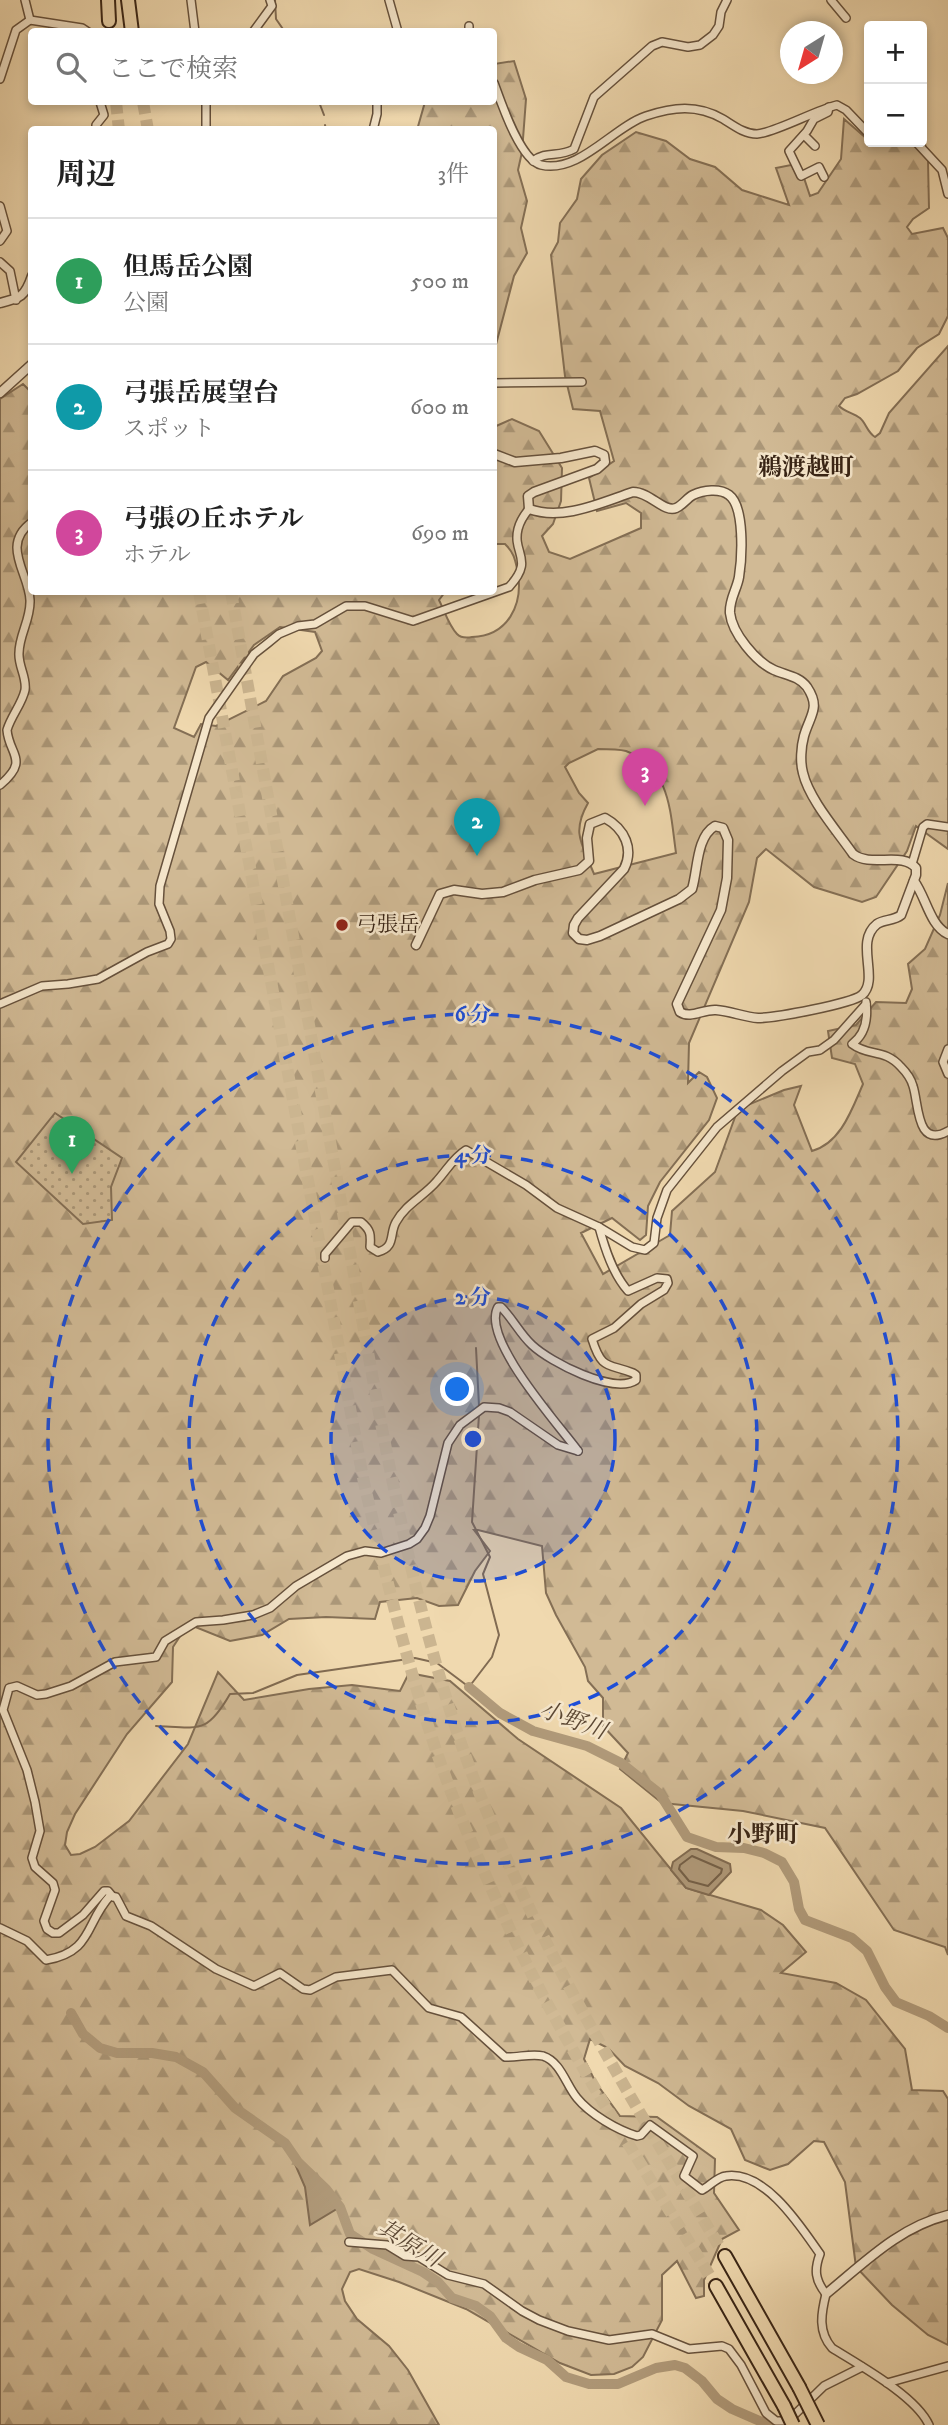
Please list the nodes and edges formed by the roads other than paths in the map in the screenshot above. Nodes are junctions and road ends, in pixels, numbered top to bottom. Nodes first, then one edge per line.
1 (24, 0) edge
2 (108, 0) edge
3 (130, 0) edge
4 (191, 0) edge
5 (270, 0) edge
6 (389, 0) edge
7 (727, 0) edge
8 (831, 0) edge
9 (846, 18) dead end
10 (30, 20) junction
11 (109, 21) dead end
12 (73, 28) edge
13 (132, 28) edge
14 (194, 28) edge
15 (256, 28) edge
16 (397, 28) edge
17 (0, 79) edge
18 (497, 90) edge
19 (101, 105) edge
20 (206, 105) edge
21 (377, 105) edge
22 (829, 107) junction
23 (96, 126) edge
24 (206, 126) edge
25 (374, 126) edge
26 (864, 129) edge
27 (804, 135) junction
28 (815, 146) dead end
29 (921, 147) edge
30 (533, 161) junction
31 (824, 177) dead end
32 (948, 194) edge
33 (0, 206) edge
34 (0, 241) edge
35 (0, 262) edge
36 (28, 287) edge
37 (16, 300) junction
38 (0, 303) edge
39 (28, 367) edge
40 (582, 382) dead end
41 (497, 383) edge
42 (0, 393) edge
43 (497, 455) edge
44 (529, 509) junction
45 (28, 525) edge
46 (497, 591) edge
47 (28, 592) edge
48 (29, 595) edge
49 (486, 595) edge
50 (0, 785) edge
51 (948, 827) edge
52 (912, 864) junction
53 (915, 881) junction
54 (948, 934) edge
55 (416, 945) dead end
56 (863, 994) junction
57 (0, 1004) edge
58 (866, 1004) junction
59 (948, 1049) edge
60 (948, 1074) edge
61 (948, 1131) edge
62 (599, 1227) junction
63 (325, 1258) dead end
64 (113, 1897) junction
65 (0, 1928) edge
66 (948, 2215) edge
67 (349, 2242) dead end
68 (726, 2256) tunnel mouth
69 (716, 2286) tunnel mouth
70 (826, 2294) junction
71 (948, 2366) edge
72 (862, 2367) junction
73 (887, 2383) junction
74 (793, 2425) edge
75 (818, 2425) edge
76 (929, 2425) edge

1 - 10 street
2 - 11 highway
3 - 13 highway
4 - 14 street
5 - 15 street
6 - 16 street
7 - 30 street
8 - 9 street
10 - 12 street
10 - 17 street
18 - 30 street
19 - 23 street
20 - 24 street
21 - 25 street
22 - 26 street
22 - 27 street
22 - 30 street
27 - 28 street
27 - 31 street
29 - 32 street
33 - 34 street
35 - 37 street
36 - 37 street
37 - 38 street
39 - 42 street
40 - 41 street
43 - 44 street
44 - 46 street
44 - 52 street
45 - 47 street
48 - 50 street
49 - 57 street
51 - 52 street
52 - 53 street
53 - 54 street
53 - 56 street
55 - 56 street
56 - 58 street
58 - 61 street
58 - 62 street
59 - 60 street
62 - 63 street
62 - 64 street
64 - 65 street
64 - 70 street
66 - 70 street
67 - 72 street
68 - 75 highway, bridge
69 - 74 highway, bridge
70 - 72 street
71 - 73 street
72 - 73 street
73 - 76 street

